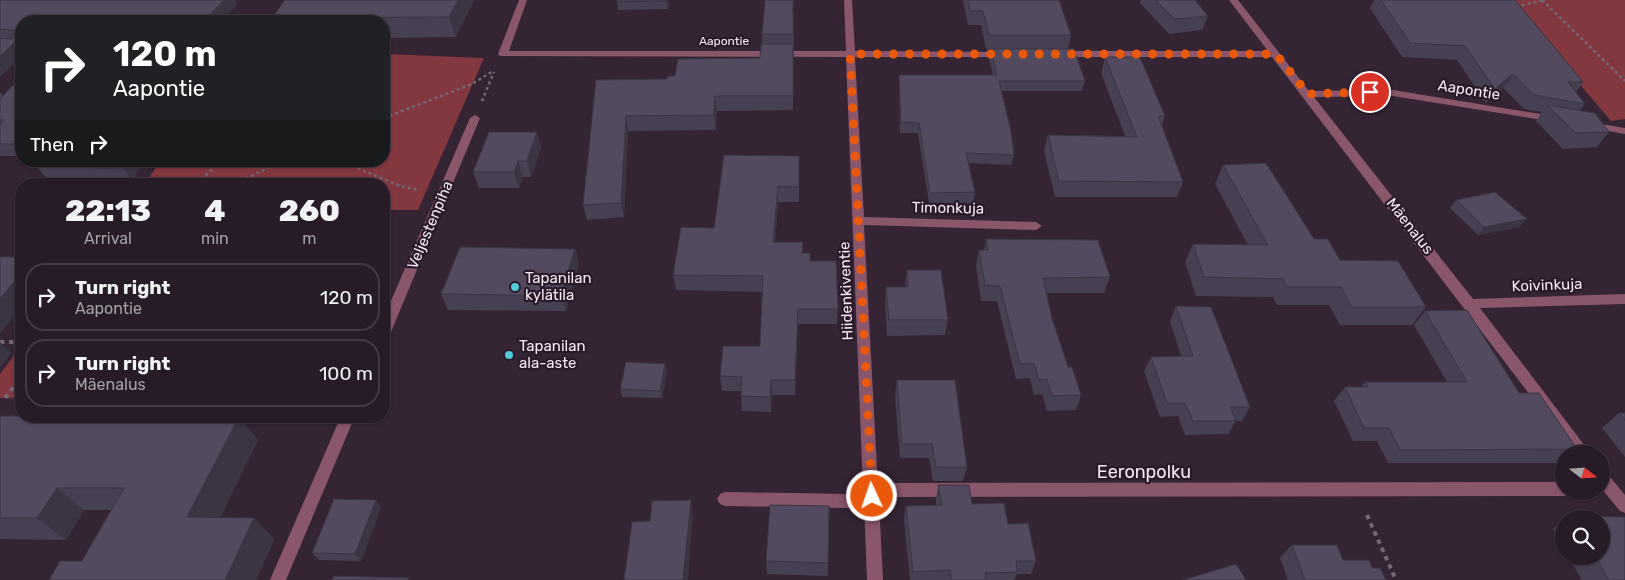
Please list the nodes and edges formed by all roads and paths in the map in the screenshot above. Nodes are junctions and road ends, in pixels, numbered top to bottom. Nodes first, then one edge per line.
1 (523, 0) edge
2 (848, 0) edge
3 (1233, 0) edge
4 (1542, 0) edge
5 (1516, 7) edge
6 (850, 54) junction
7 (1014, 54) edge
8 (1051, 54) edge
9 (1276, 54) junction
10 (496, 70) dead end
11 (1625, 81) edge
12 (1308, 94) junction
13 (390, 116) edge
14 (475, 118) dead end
15 (1625, 131) edge
16 (214, 167) edge
17 (270, 167) edge
18 (355, 167) edge
19 (203, 178) edge
20 (247, 178) edge
21 (381, 178) edge
22 (390, 182) edge
23 (438, 206) junction
24 (860, 221) junction
25 (1036, 226) dead end
26 (1625, 299) edge
27 (1470, 304) junction
28 (390, 318) edge
29 (0, 342) edge
30 (15, 342) edge
31 (15, 385) edge
32 (5, 398) dead end
33 (345, 423) edge
34 (1577, 445) edge
35 (1555, 488) edge
36 (1355, 490) junction
37 (1610, 491) edge
38 (872, 496) junction
39 (725, 499) dead end
40 (1625, 506) edge
41 (278, 580) edge
42 (875, 580) edge
43 (1396, 580) edge

1 - 6 street, Aapontie
2 - 6 street, Hiidenkiventie
3 - 9 street, Mäenalus
4 - 5 path
4 - 11 path
6 - 7 street, Aapontie
6 - 24 street, Hiidenkiventie
8 - 9 street
9 - 12 street, Mäenalus
10 - 13 path
12 - 15 street, Aapontie
12 - 27 street, Mäenalus
14 - 23 street, Veljestenpiha
16 - 19 path
17 - 20 path
18 - 21 path
22 - 23 path
23 - 28 street, Veljestenpiha
24 - 25 street, Timonkuja
24 - 38 street, Hiidenkiventie
26 - 27 street, Koivinkuja
27 - 34 street, Mäenalus
29 - 30 path
31 - 32 path
33 - 41 street
35 - 36 street, Eeronpolku
36 - 38 street, Eeronpolku
36 - 43 path
37 - 40 street
38 - 39 street, Eeronpolku
38 - 42 street, Hiidenkiventie

